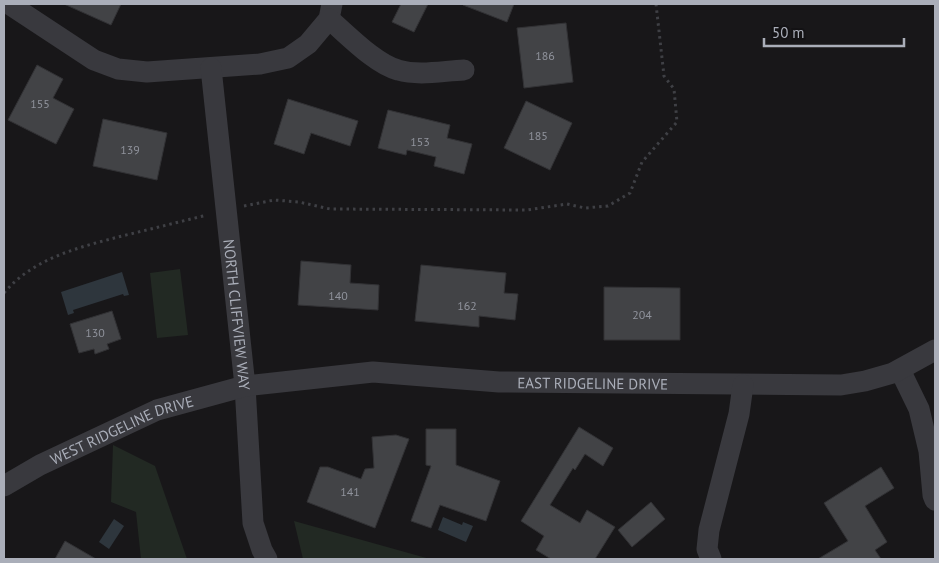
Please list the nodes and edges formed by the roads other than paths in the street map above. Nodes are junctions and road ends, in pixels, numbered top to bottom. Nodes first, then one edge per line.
1 (9, 4) edge
2 (331, 11) edge
3 (211, 68) junction
4 (464, 70) dead end
5 (935, 350) edge
6 (900, 370) junction
7 (743, 385) junction
8 (245, 386) junction
9 (4, 486) edge
10 (935, 500) edge
11 (267, 559) edge
12 (710, 559) edge

1 - 3 street
2 - 3 street
2 - 4 street
3 - 8 street, NORTH CLIFFVIEW WAY
5 - 6 street, EAST RIDGELINE DRIVE
6 - 7 street, EAST RIDGELINE DRIVE
6 - 10 street
7 - 8 street, EAST RIDGELINE DRIVE
7 - 12 street
8 - 9 street, WEST RIDGELINE DRIVE
8 - 11 street, NORTH CLIFFVIEW WAY

